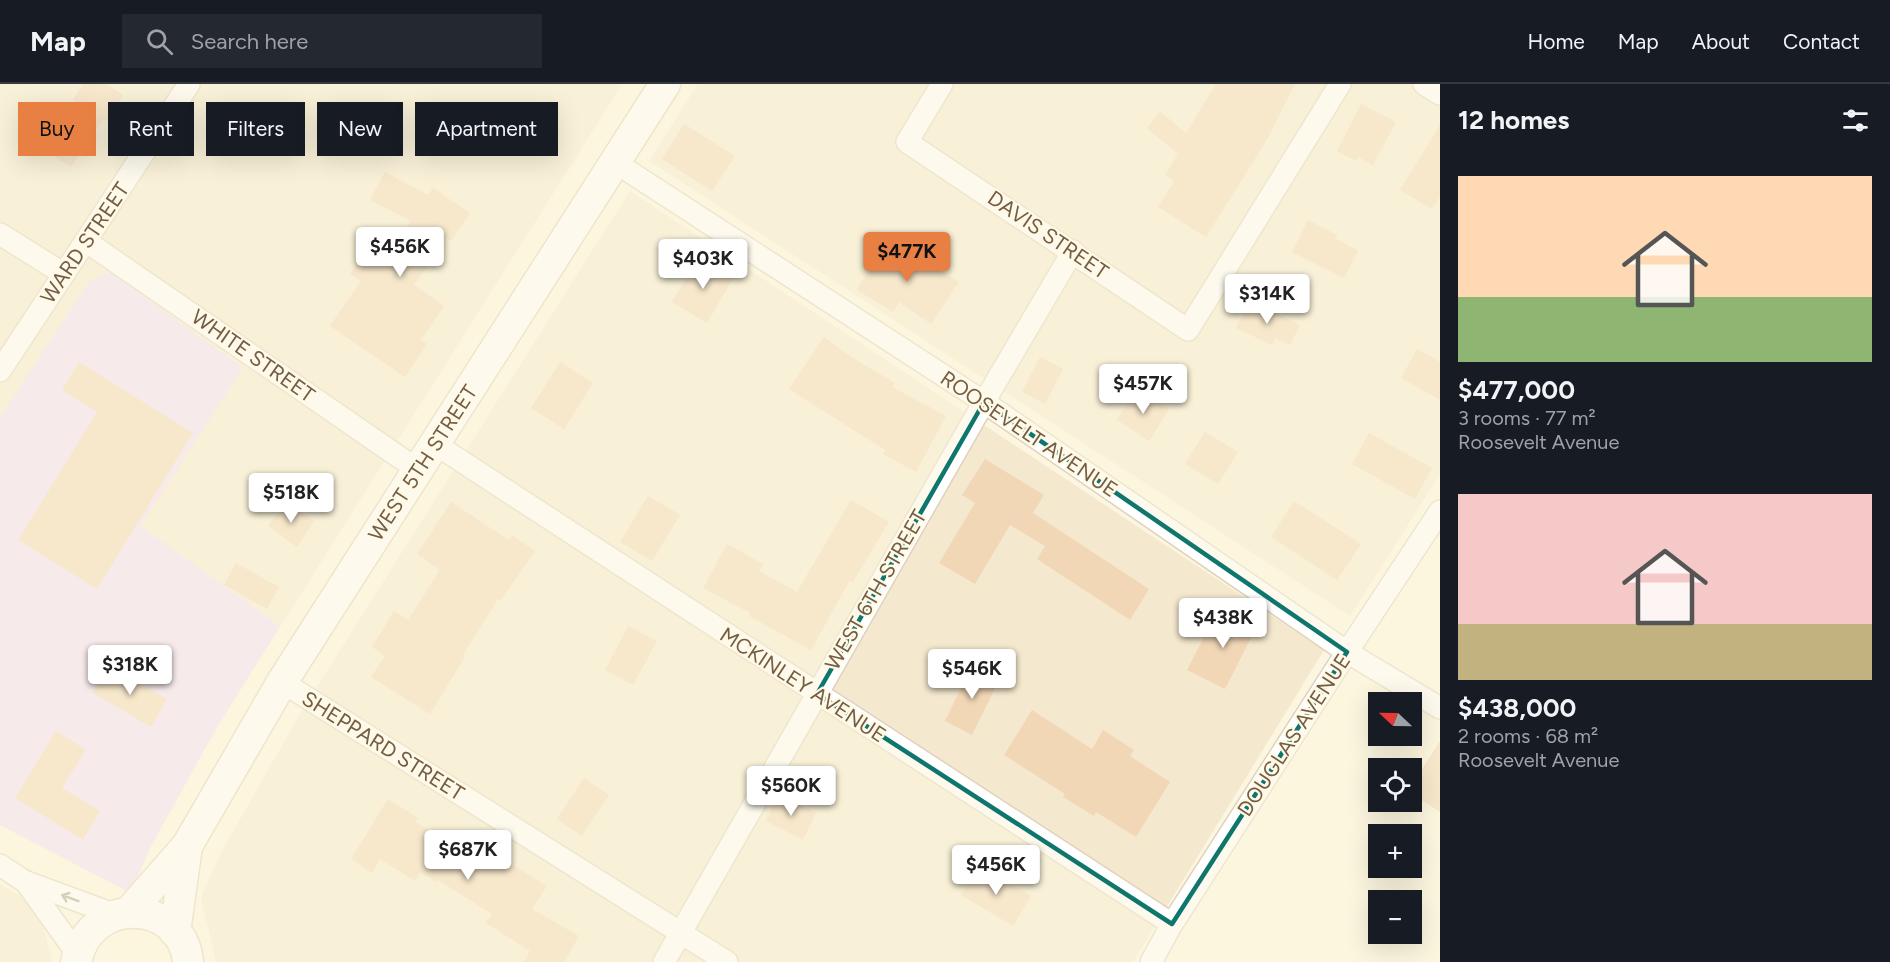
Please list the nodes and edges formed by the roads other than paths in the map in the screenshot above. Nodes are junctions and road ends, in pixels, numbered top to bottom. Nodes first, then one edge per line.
1 (189, 84) edge
2 (664, 84) edge
3 (942, 84) edge
4 (1340, 84) edge
5 (1424, 84) edge
6 (1440, 94) edge
7 (616, 163) junction
8 (0, 234) edge
9 (87, 242) junction
10 (1073, 251) junction
11 (64, 274) junction
12 (0, 371) edge
13 (984, 402) junction
14 (435, 444) junction
15 (418, 470) junction
16 (1440, 511) edge
17 (1347, 652) junction
18 (282, 682) junction
19 (817, 694) junction
20 (1440, 708) edge
21 (187, 846) junction
22 (0, 866) edge
23 (24, 881) junction
24 (122, 914) junction
25 (1172, 924) junction
26 (175, 932) junction
27 (681, 934) junction
28 (77, 958) edge
29 (188, 962) edge
30 (664, 962) edge
31 (727, 962) edge
32 (1151, 962) edge

1 - 9 street, WARD STREET
2 - 7 main road, WEST 5TH STREET
3 - 10 street, DAVIS STREET
4 - 10 street, DAVIS STREET
5 - 6 street
7 - 13 street, ROOSEVELT AVENUE
7 - 14 main road, WEST 5TH STREET
8 - 11 street
9 - 11 street, WARD STREET
9 - 15 street, WHITE STREET
10 - 13 street, WEST 6TH STREET
11 - 12 street, WARD STREET
13 - 17 street, ROOSEVELT AVENUE
13 - 19 street, WEST 6TH STREET
14 - 15 main road, WEST 5TH STREET
14 - 19 street, MCKINLEY AVENUE
15 - 18 main road, WEST 5TH STREET
16 - 17 street, DOUGLAS AVENUE
17 - 20 street, ROOSEVELT AVENUE
17 - 25 street, DOUGLAS AVENUE
18 - 21 main road, WEST 5TH STREET
18 - 27 street, SHEPPARD STREET
19 - 25 street, MCKINLEY AVENUE
19 - 27 street, WEST 6TH STREET
21 - 24 main road, WEST 5TH STREET
21 - 26 main road, WEST 5TH STREET
22 - 23 street
24 -> 23 street
23 - 28 street
24 - 26 main road
24 - 28 main road, WEST 5TH STREET
25 - 32 street, DOUGLAS AVENUE
26 - 29 main road
27 - 30 street, WEST 6TH STREET
27 - 31 street, SHEPPARD STREET

